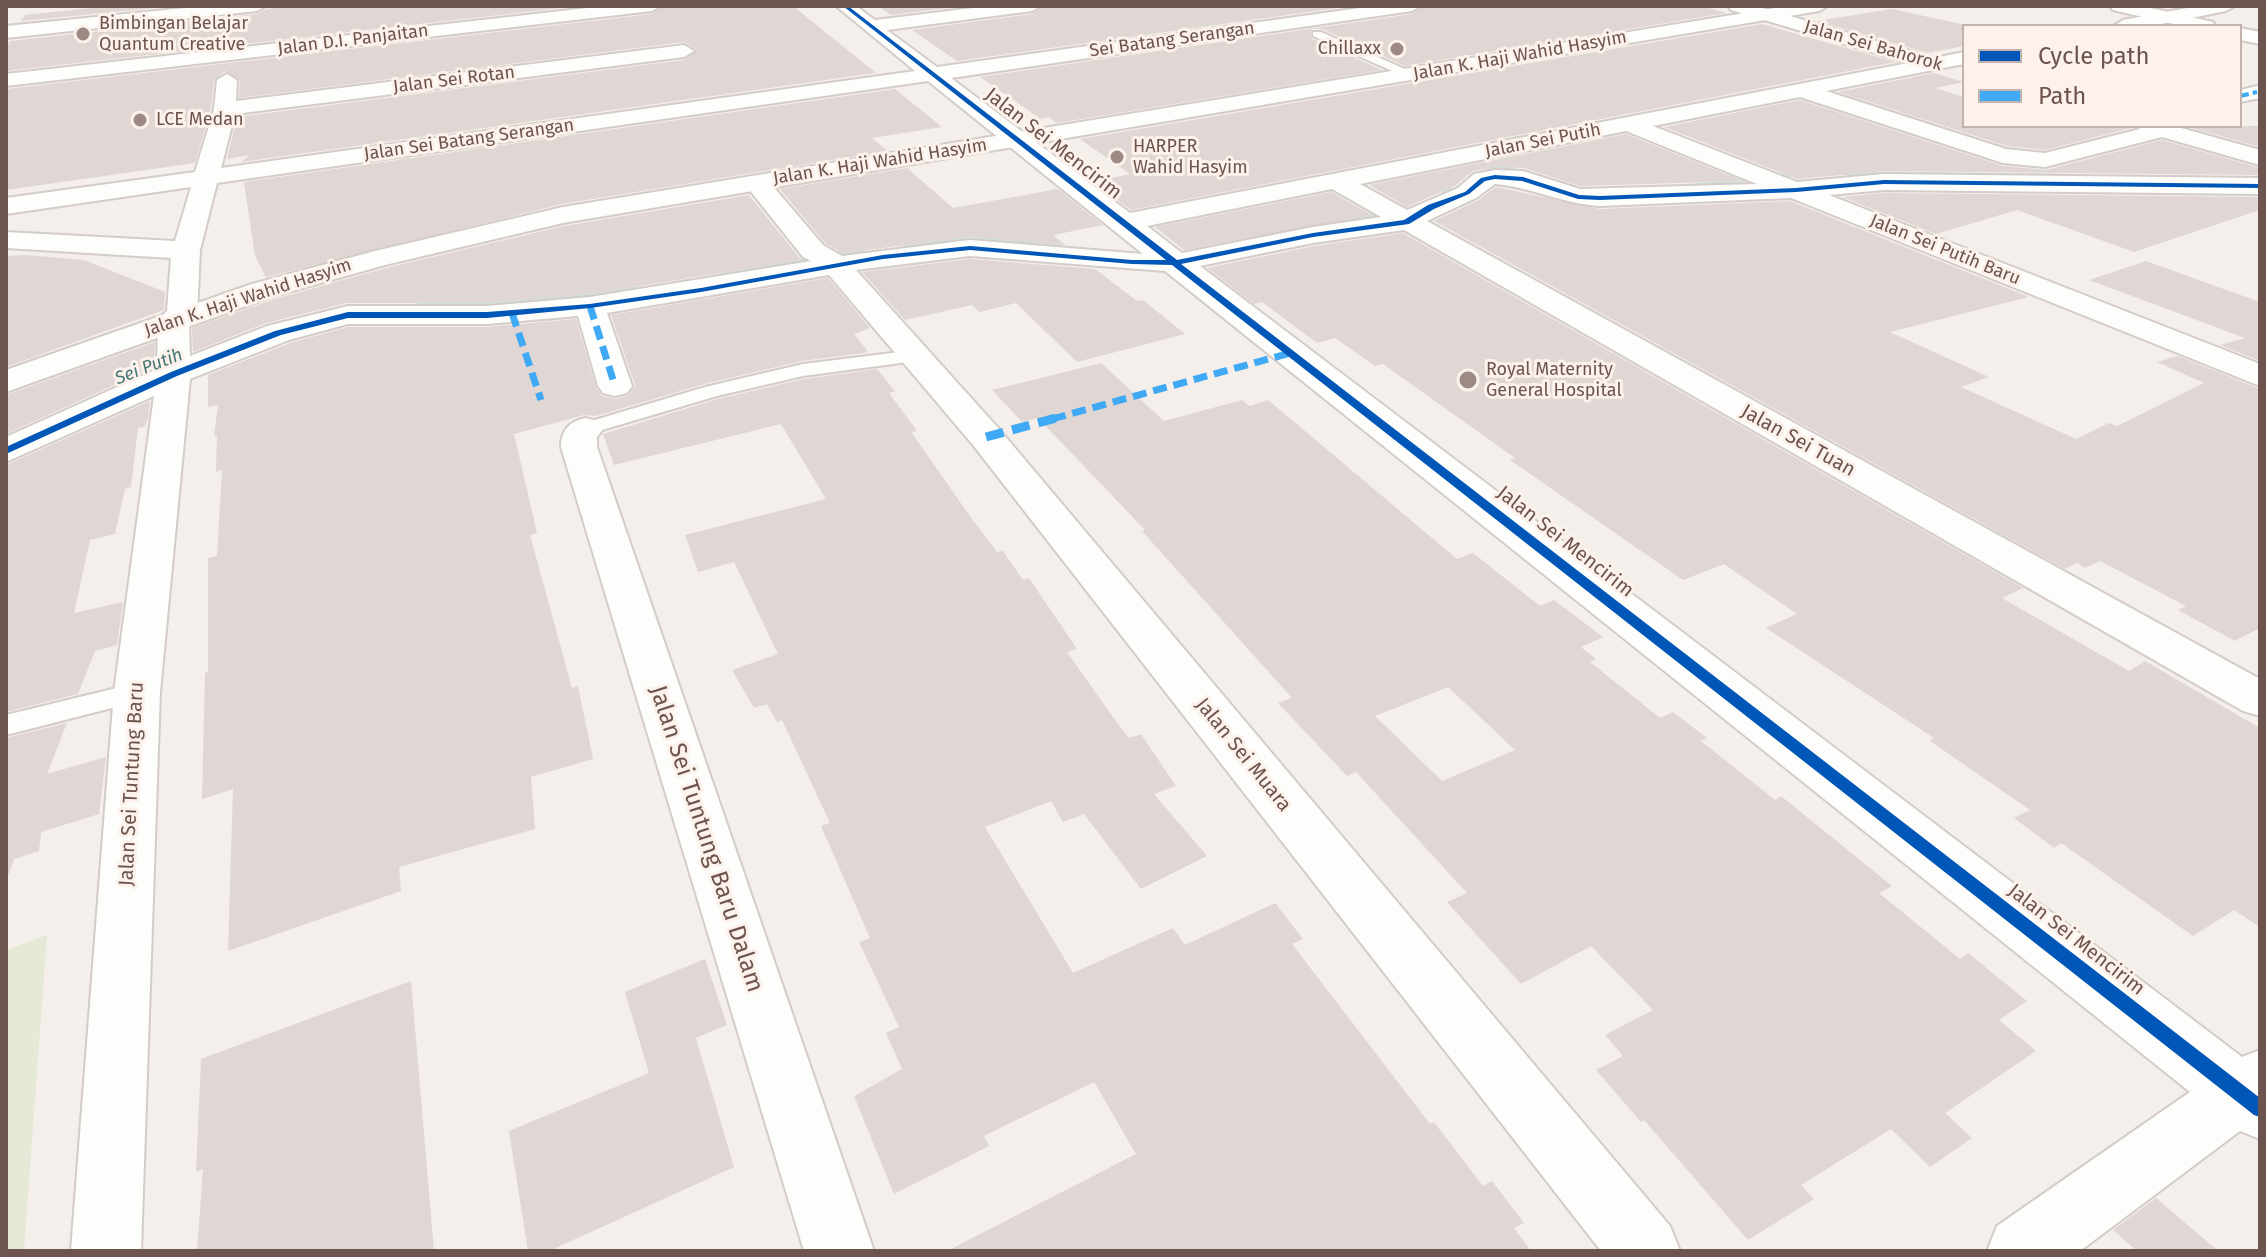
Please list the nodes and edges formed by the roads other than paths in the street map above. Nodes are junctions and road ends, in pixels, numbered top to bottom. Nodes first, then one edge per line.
1 (257, 6) edge
2 (650, 6) edge
3 (845, 6) edge
4 (1032, 6) edge
5 (1412, 6) edge
6 (1737, 6) edge
7 (1819, 6) edge
8 (2119, 6) edge
9 (2226, 6) edge
10 (151, 12) edge
11 (1766, 15) junction
12 (2167, 17) junction
13 (2133, 24) edge
14 (2197, 24) edge
15 (871, 26) junction
16 (6, 32) edge
17 (1317, 34) dead end
18 (684, 51) junction
19 (230, 54) junction
20 (1962, 58) edge
21 (1935, 64) junction
22 (134, 65) junction
23 (1962, 71) edge
24 (1410, 74) junction
25 (932, 75) junction
26 (9, 84) edge
27 (1802, 90) junction
28 (727, 104) junction
29 (225, 109) junction
30 (1629, 124) junction
31 (2155, 128) edge
32 (1016, 140) junction
33 (2260, 158) edge
34 (206, 177) junction
35 (1336, 181) junction
36 (757, 183) junction
37 (2260, 186) edge
38 (1796, 190) junction
39 (6, 206) edge
40 (1395, 215) junction
41 (1122, 223) junction
42 (6, 240) edge
43 (186, 250) junction
44 (1166, 257) junction
45 (827, 260) junction
46 (590, 306) junction
47 (175, 344) junction
48 (916, 356) junction
49 (2260, 376) edge
50 (6, 382) edge
51 (615, 386) dead end
52 (585, 429) joint
53 (6, 451) edge
54 (137, 692) junction
55 (2260, 700) edge
56 (6, 725) edge
57 (2253, 1094) edge
58 (106, 1251) edge
59 (839, 1251) edge
60 (1645, 1251) edge
61 (2022, 1251) edge

1 - 10 street
2 - 18 street
2 - 19 street, Jalan D.I. Panjaitan
3 - 15 street, Jalan Sei Mencirim
4 - 15 street
5 - 25 street, Sei Batang Serangan
6 - 11 street, Jalan Sei Bahorok
7 - 11 street, Jalan K. Haji Wahid Hasyim
8 - 12 street
9 - 12 street
10 - 16 street
10 - 22 street
11 - 21 street, Jalan Sei Bahorok
11 - 24 street, Jalan K. Haji Wahid Hasyim
12 - 13 street
12 - 14 street
15 - 25 street, Jalan Sei Mencirim
17 - 24 lane
18 - 28 street
18 - 29 street, Jalan Sei Rotan
19 - 22 street, Jalan D.I. Panjaitan
19 - 29 street, Jalan Sei Tuntung Baru
20 - 21 street, Jalan Sei Putih
21 - 23 street, Jalan Sei Bahorok
21 - 27 street, Jalan Sei Putih
22 - 26 street, Jalan D.I. Panjaitan
24 - 32 street, Jalan K. Haji Wahid Hasyim
25 - 28 street, Jalan Sei Batang Serangan
25 - 32 street, Jalan Sei Mencirim
27 - 30 street, Jalan Sei Putih
27 - 31 street
28 - 34 street, Jalan Sei Batang Serangan
29 - 34 street, Jalan Sei Tuntung Baru
30 - 35 street, Jalan Sei Putih
30 - 38 street, Jalan Sei Putih Baru
31 - 33 street
32 - 36 street, Jalan K. Haji Wahid Hasyim
32 - 41 street, Jalan Sei Mencirim
34 - 39 street, Jalan Sei Batang Serangan
34 - 43 street, Jalan Sei Tuntung Baru
35 - 40 street, Jalan Sei Tuan
35 - 41 street, Jalan Sei Putih
36 - 45 street, Jalan Sei Muara
36 - 47 street, Jalan K. Haji Wahid Hasyim
37 - 38 street
38 - 40 street
38 - 49 street, Jalan Sei Putih Baru
40 - 44 street
40 - 55 street, Jalan Sei Tuan
41 - 44 street, Jalan Sei Mencirim
42 - 43 street
43 - 47 street, Jalan Sei Tuntung Baru
44 - 45 street
44 - 57 street, Jalan Sei Mencirim
45 - 46 street
45 - 48 street, Jalan Sei Muara
46 - 47 street
46 - 51 street
47 - 50 street, Jalan K. Haji Wahid Hasyim
47 - 53 street
47 - 54 street, Jalan Sei Tuntung Baru
48 - 52 lane
48 - 60 street, Jalan Sei Muara
52 - 59 street, Jalan Sei Tuntung Baru Dalam
54 - 56 lane
54 - 58 street, Jalan Sei Tuntung Baru
57 - 61 street

